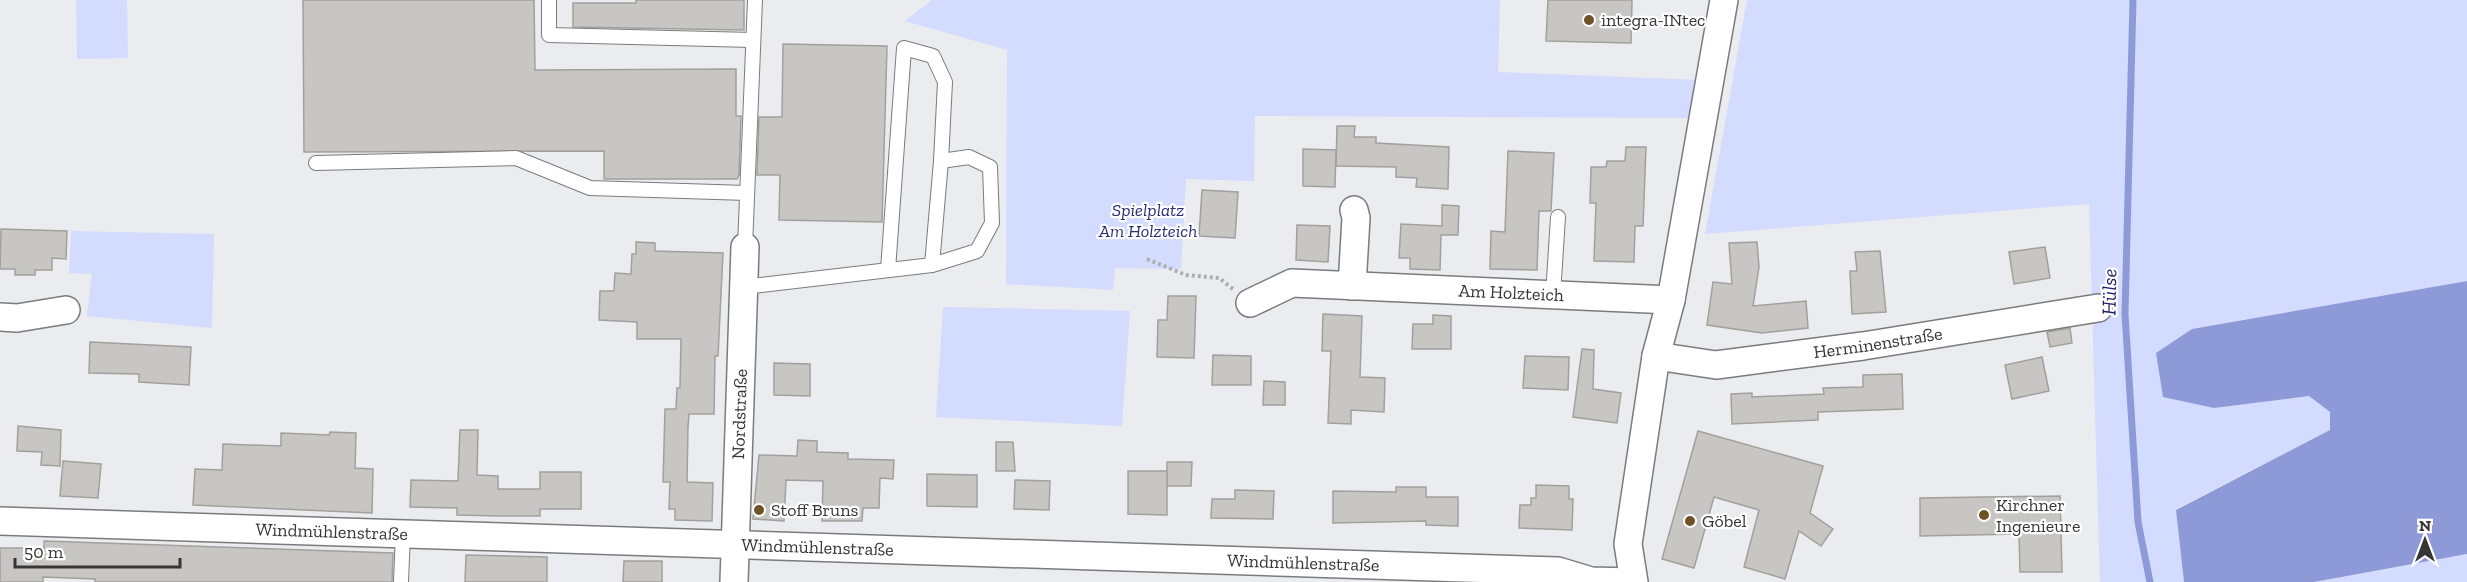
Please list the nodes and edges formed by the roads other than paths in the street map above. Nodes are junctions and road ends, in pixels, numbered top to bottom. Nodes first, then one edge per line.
1 (549, 0) edge
2 (755, 0) edge
3 (1724, 0) edge
4 (753, 39) junction
5 (941, 161) junction
6 (316, 163) dead end
7 (747, 193) junction
8 (1354, 210) dead end
9 (1558, 217) dead end
10 (745, 247) joint
11 (932, 265) junction
12 (888, 270) junction
13 (1352, 286) junction
14 (744, 287) junction
15 (1553, 295) junction
16 (1671, 300) junction
17 (1250, 303) road end
18 (2098, 308) dead end
19 (66, 310) dead end
20 (0, 317) edge
21 (1656, 356) junction
22 (0, 521) edge
23 (403, 534) junction
24 (735, 544) junction
25 (402, 582) edge
26 (734, 582) edge
27 (1633, 582) edge

1 - 4 lane
2 - 4 lane
3 - 16 street
4 - 7 lane
5 - 11 lane
5 - 11 lane
5 - 12 lane
6 - 7 lane
7 - 10 lane
8 - 13 street
9 - 15 lane
10 - 14 street, Nordstraße
11 - 12 lane
12 - 14 lane
13 - 15 street, Am Holzteich
13 - 17 street, Am Holzteich
14 - 24 street, Nordstraße
15 - 16 street, Am Holzteich
16 - 21 street
18 - 21 street, Herminenstraße
19 - 20 street
21 - 27 street
22 - 23 street, Windmühlenstraße
23 - 24 street, Windmühlenstraße
23 - 25 lane
24 - 26 street, Nordstraße
24 - 27 street, Windmühlenstraße

